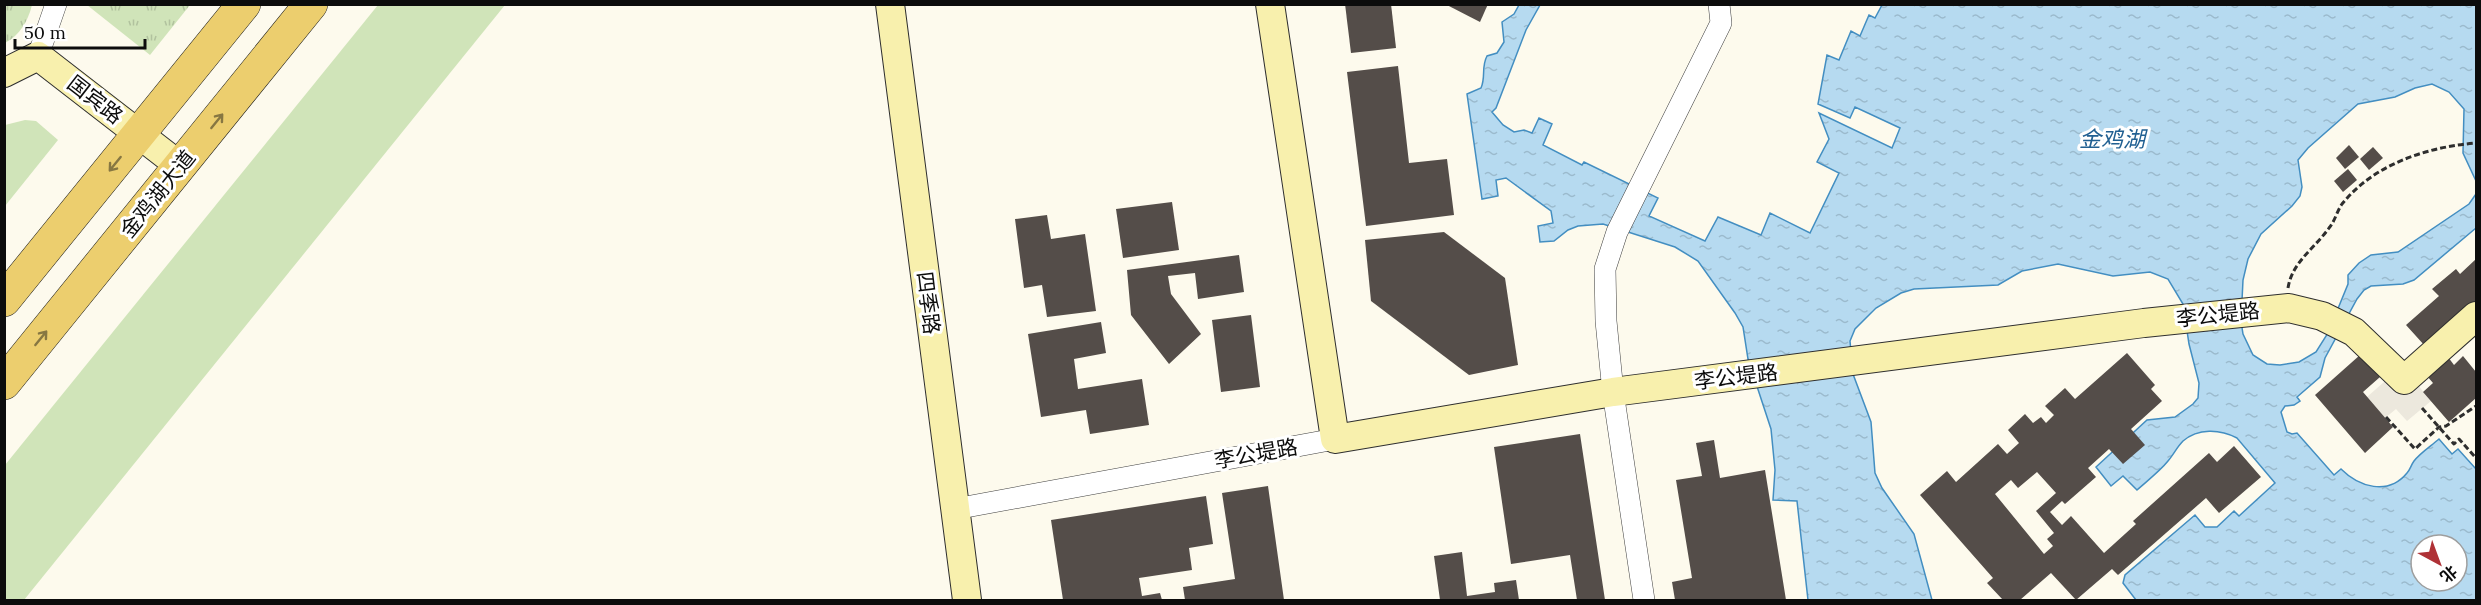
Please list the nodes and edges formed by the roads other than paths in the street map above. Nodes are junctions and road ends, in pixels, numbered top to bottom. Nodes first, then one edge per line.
1 (56, 4) edge
2 (244, 4) edge
3 (311, 4) edge
4 (890, 4) edge
5 (1270, 4) edge
6 (1719, 4) edge
7 (38, 56) junction
8 (4, 72) edge
9 (139, 134) junction
10 (180, 166) junction
11 (4, 300) edge
12 (2476, 316) edge
13 (4, 383) edge
14 (1613, 392) junction
15 (1335, 439) junction
16 (955, 509) junction
17 (967, 600) edge
18 (1644, 600) edge

1 - 7 street
2 - 9 main road
10 -> 3 main road, 金鸡湖大道
4 - 16 street, 四季路
5 - 15 street
6 - 14 street
7 - 8 street
7 - 9 street, 国宾路
9 - 10 street, 国宾路
9 -> 11 main road
13 -> 10 main road, 金鸡湖大道
12 - 14 street, 李公堤路
14 - 15 street, 李公堤路
14 - 18 street
15 - 16 street, 李公堤路
16 - 17 street, 四季路

